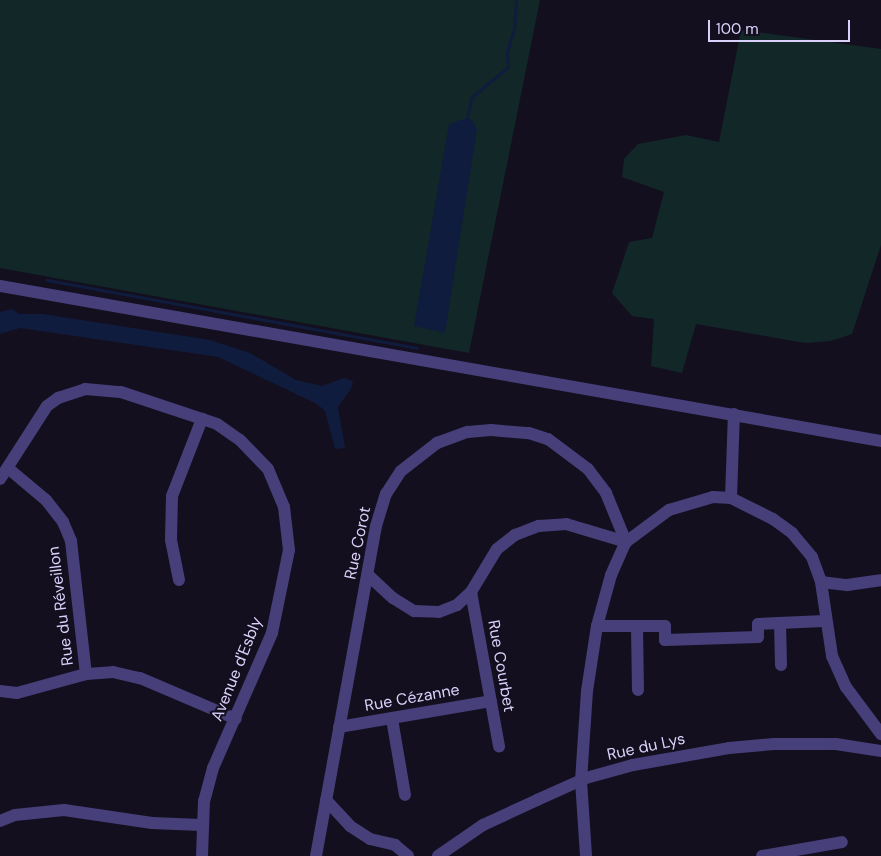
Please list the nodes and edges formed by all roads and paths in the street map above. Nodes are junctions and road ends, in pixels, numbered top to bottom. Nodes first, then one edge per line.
1 (0, 286) edge
2 (734, 414) junction
3 (202, 419) junction
4 (881, 441) edge
5 (9, 469) junction
6 (0, 479) edge
7 (731, 498) junction
8 (626, 542) junction
9 (368, 575) junction
10 (179, 580) dead end
11 (881, 580) edge
12 (821, 582) junction
13 (471, 592) junction
14 (824, 621) junction
15 (780, 623) junction
16 (597, 626) junction
17 (636, 627) junction
18 (781, 665) dead end
19 (86, 674) junction
20 (638, 690) dead end
21 (0, 691) edge
22 (491, 701) junction
23 (236, 719) junction
24 (392, 719) junction
25 (339, 728) junction
26 (881, 734) edge
27 (499, 746) dead end
28 (881, 751) edge
29 (581, 781) junction
30 (405, 795) dead end
31 (326, 800) junction
32 (0, 821) edge
33 (202, 825) junction
34 (842, 842) dead end
35 (583, 855) edge
36 (202, 856) edge
37 (316, 856) edge
38 (408, 856) edge
39 (438, 856) edge
40 (762, 856) edge

1 - 2 street
2 - 4 street
2 - 7 street
3 - 5 street, Avenue d'Esbly
3 - 10 street
3 - 23 street, Avenue d'Esbly
5 - 6 street, Avenue d'Esbly
5 - 19 street, Rue du Réveillon
7 - 8 street
7 - 12 street
8 - 9 street, Rue Corot
8 - 13 street
8 - 16 street
9 - 13 street
9 - 25 street, Rue Corot
11 - 12 street
12 - 14 street
13 - 22 street, Rue Courbet
14 - 15 street
14 - 26 street
15 - 17 street
15 - 18 street
16 - 17 street
16 - 29 street
17 - 20 street
19 - 21 street
19 - 23 street
22 - 24 street, Rue Cézanne
22 - 27 street, Rue Courbet
23 - 33 street, Avenue d'Esbly
24 - 25 street, Rue Cézanne
24 - 30 street
25 - 31 street, Rue Corot
28 - 29 street, Rue du Lys
29 - 35 street
29 - 39 street, Rue du Lys
31 - 37 street, Rue Corot
31 - 38 street
32 - 33 street
33 - 36 street, Avenue d'Esbly
34 - 40 street

